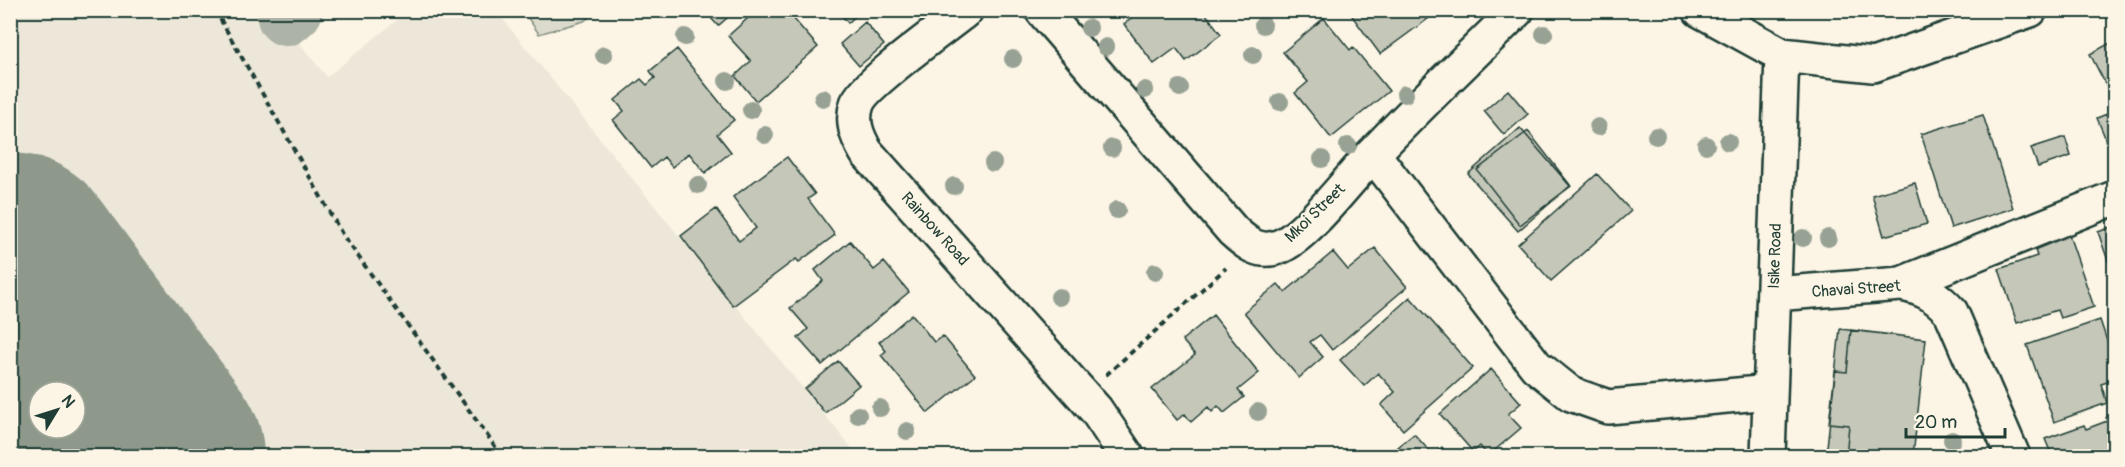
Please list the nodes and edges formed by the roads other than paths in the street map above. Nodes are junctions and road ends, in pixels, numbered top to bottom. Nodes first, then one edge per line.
1 (966, 10) edge
2 (1042, 10) edge
3 (1517, 10) edge
4 (1700, 10) edge
5 (2030, 10) edge
6 (1782, 54) junction
7 (1373, 154) junction
8 (2115, 198) edge
9 (1901, 285) junction
10 (1773, 294) junction
11 (1770, 392) junction
12 (1127, 456) edge
13 (1768, 456) edge
14 (2013, 456) edge

1 - 12 street, Rainbow Road
2 - 7 street, Mkoi Street
3 - 7 street, Mkoi Street
4 - 6 street
5 - 6 street
6 - 10 street, Isike Road
7 - 11 street
8 - 9 street
9 - 10 street, Chavai Street
9 - 14 street, Chavai Street
10 - 11 street, Isike Road
11 - 13 street, Isike Road

